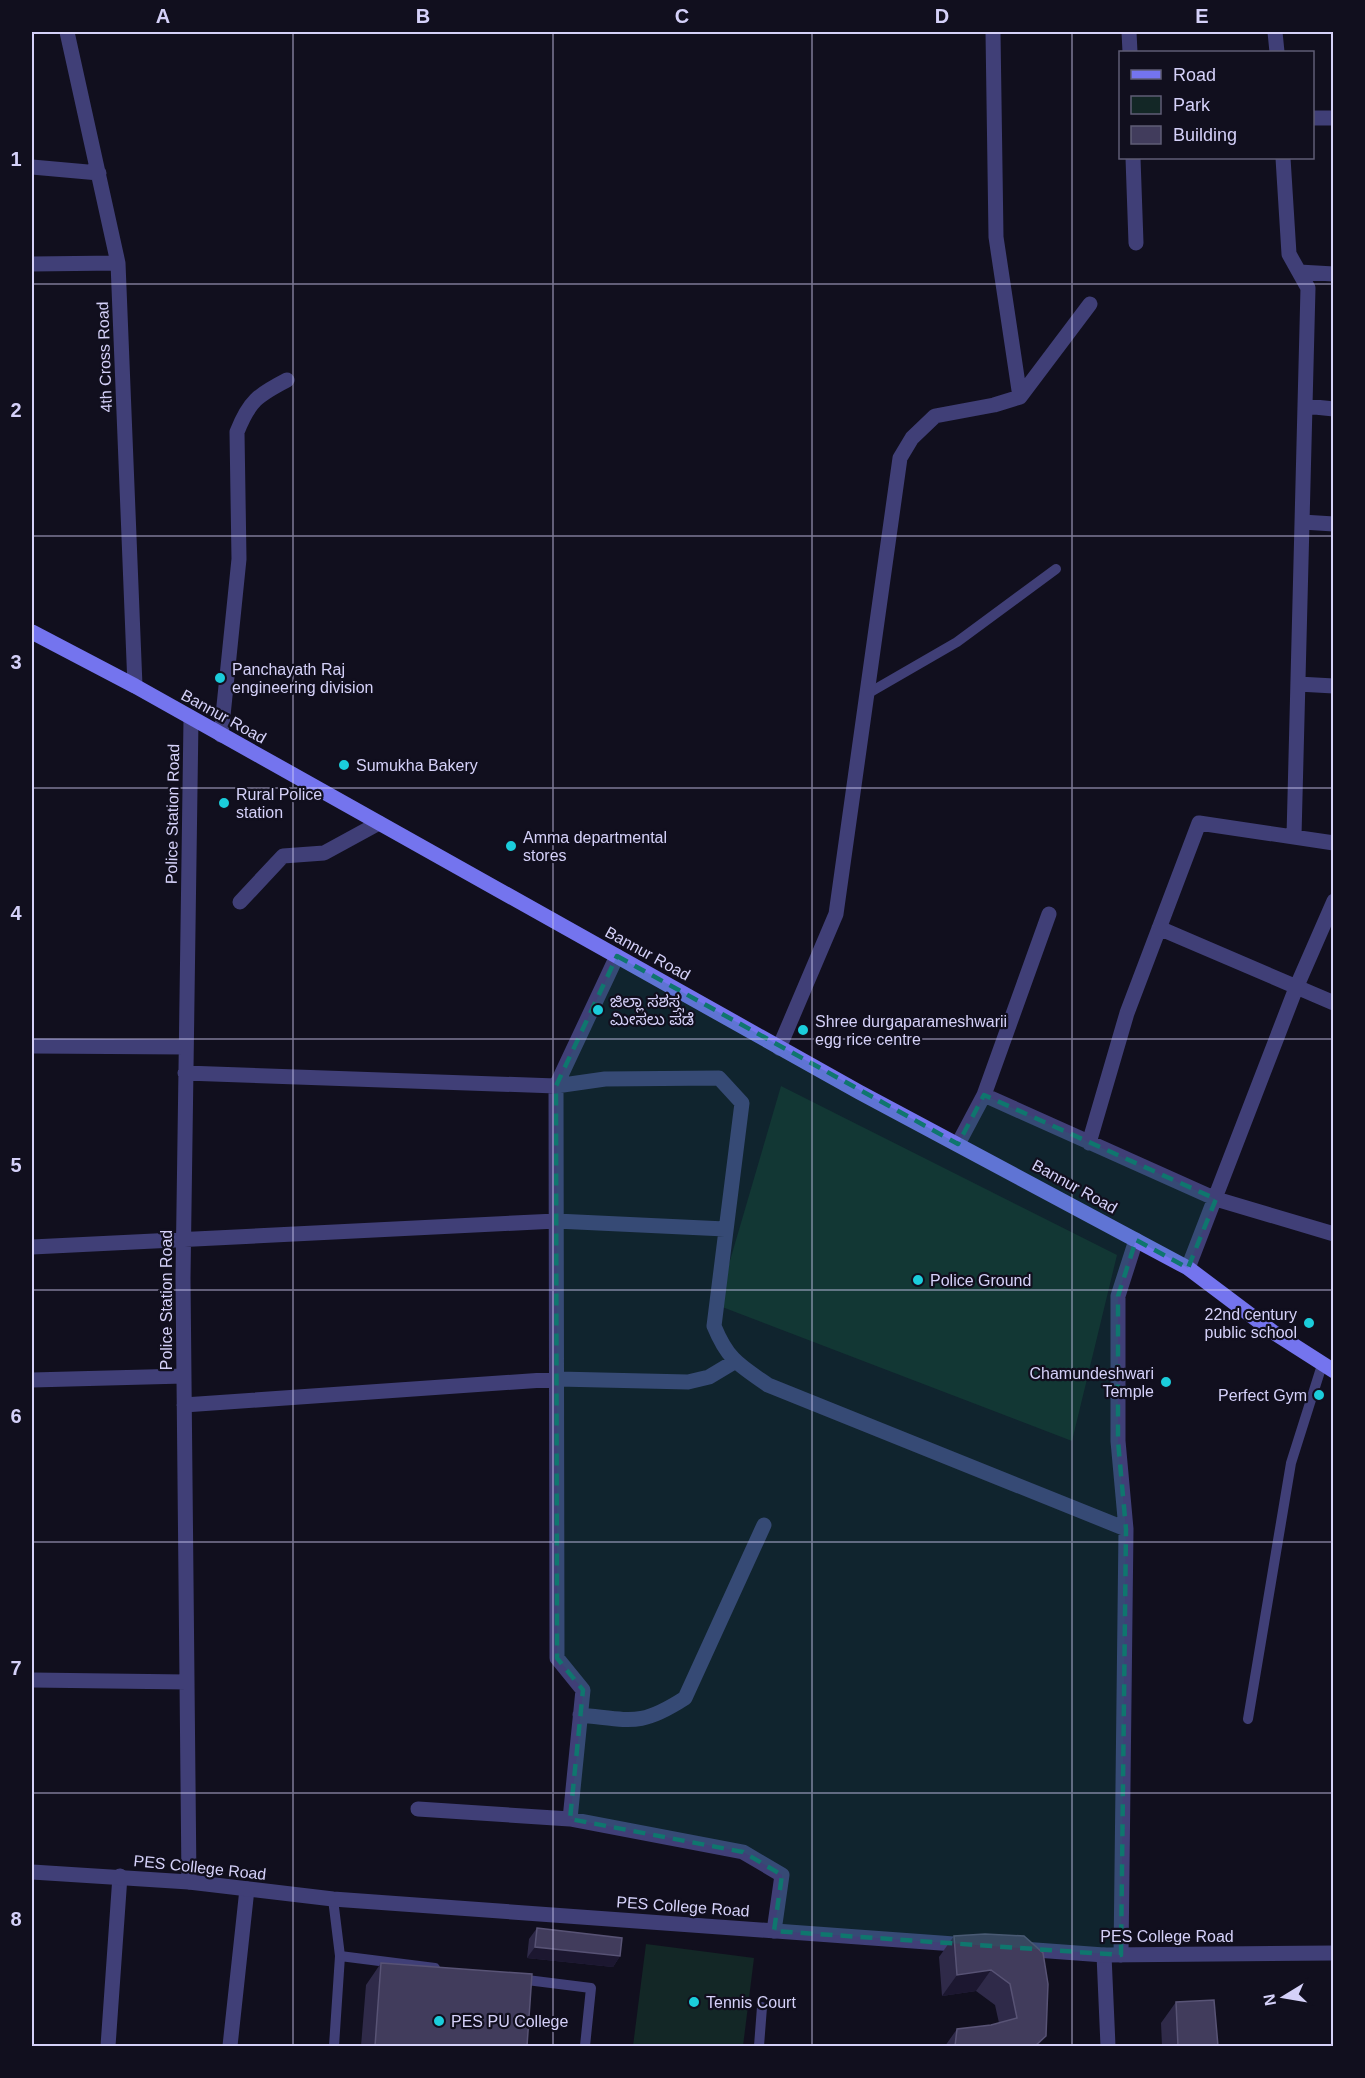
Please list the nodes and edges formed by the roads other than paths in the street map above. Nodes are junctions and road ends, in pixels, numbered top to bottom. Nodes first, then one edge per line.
1 (67, 32) edge
2 (993, 32) edge
3 (1129, 32) edge
4 (1275, 32) edge
5 (1130, 51) edge
6 (1277, 51) edge
7 (1314, 118) edge
8 (1334, 118) edge
9 (1133, 159) edge
10 (1283, 159) edge
11 (32, 167) edge
12 (99, 173) junction
13 (1136, 243) dead end
14 (118, 263) junction
15 (32, 264) edge
16 (1299, 272) junction
17 (1334, 274) edge
18 (1090, 304) dead end
19 (287, 380) dead end
20 (1020, 397) junction
21 (1305, 406) junction
22 (1334, 409) edge
23 (1302, 522) junction
24 (1334, 524) edge
25 (1056, 569) dead end
26 (32, 632) edge
27 (1298, 684) junction
28 (135, 686) junction
29 (1334, 686) edge
30 (867, 694) junction
31 (191, 719) junction
32 (221, 735) junction
33 (379, 824) junction
34 (1294, 836) junction
35 (1334, 843) edge
36 (1334, 901) edge
37 (240, 902) dead end
38 (1049, 914) dead end
39 (1159, 928) junction
40 (617, 956) junction
41 (1296, 988) junction
42 (1334, 1003) edge
43 (32, 1046) edge
44 (186, 1047) junction
45 (779, 1047) junction
46 (185, 1073) junction
47 (556, 1086) junction
48 (984, 1095) junction
49 (1089, 1143) junction
50 (958, 1144) junction
51 (1216, 1199) junction
52 (556, 1221) junction
53 (725, 1229) junction
54 (1334, 1234) edge
55 (184, 1238) junction
56 (1136, 1240) junction
57 (32, 1247) edge
58 (1188, 1268) junction
59 (734, 1362) junction
60 (1328, 1368) edge
61 (184, 1376) junction
62 (558, 1379) junction
63 (32, 1380) edge
64 (184, 1405) junction
65 (764, 1525) dead end
66 (1126, 1529) junction
67 (32, 1680) edge
68 (187, 1682) junction
69 (580, 1715) junction
70 (1248, 1719) dead end
71 (418, 1809) dead end
72 (570, 1819) junction
73 (32, 1872) edge
74 (120, 1876) junction
75 (189, 1882) junction
76 (246, 1889) junction
77 (333, 1899) junction
78 (774, 1931) junction
79 (986, 1946) edge
80 (1010, 1948) edge
81 (1334, 1953) edge
82 (1104, 1955) junction
83 (1121, 1955) junction
84 (340, 1956) junction
85 (443, 1969) edge
86 (511, 1978) edge
87 (762, 2007) dead end
88 (108, 2046) edge
89 (230, 2046) edge
90 (334, 2046) edge
91 (585, 2046) edge
92 (759, 2046) edge
93 (1108, 2046) edge

1 - 12 street, 4th Cross Road
2 - 20 street
3 - 5 street
4 - 6 street
7 - 8 street
9 - 13 street
10 - 16 street
11 - 12 street
12 - 14 street, 4th Cross Road
14 - 15 street
14 - 28 street, 4th Cross Road
16 - 17 street
16 - 21 street
18 - 20 street
19 - 32 street
20 - 30 street
21 - 22 street
21 - 23 street
23 - 24 street
23 - 27 street
25 - 30 lane
26 - 28 main road, Bannur Road
27 - 29 street
27 - 34 street
28 - 31 main road, Bannur Road
30 - 45 street
31 - 32 main road, Bannur Road
31 - 44 street, Police Station Road
32 - 33 main road, Bannur Road
33 - 37 street
33 - 40 main road, Bannur Road
34 - 35 street
34 - 39 street
36 - 41 street
38 - 48 street
39 - 41 street
39 - 49 street
40 - 45 main road, Bannur Road
40 - 47 street
41 - 42 street
41 - 51 street
43 - 44 street
44 - 46 street, Police Station Road
45 - 50 main road, Bannur Road
46 - 47 street
46 - 55 street, Police Station Road
47 - 52 street
47 - 53 street
48 - 49 street
48 - 50 street
49 - 51 street
50 - 56 main road, Bannur Road
51 - 54 street
51 - 58 street
52 - 53 street
52 - 55 street
52 - 62 street
53 - 59 street
55 - 57 street
55 - 61 street, Police Station Road
56 - 58 main road, Bannur Road
56 - 66 street
58 - 60 main road, Bannur Road
59 - 62 street
59 - 66 street
60 - 70 lane
61 - 63 street
61 - 64 street, Police Station Road
62 - 64 street
62 - 69 street
64 - 68 street, Police Station Road
65 - 69 street
66 - 83 street
67 - 68 street
68 - 75 street, Police Station Road
69 - 72 street
71 - 72 street
72 - 78 street
73 - 74 street, PES College Road
74 - 75 street, PES College Road
74 - 88 street
75 - 76 street, PES College Road
76 - 77 street, PES College Road
76 - 89 street
77 - 78 street, PES College Road
77 - 84 lane
78 - 79 street, PES College Road
80 - 82 street, PES College Road
81 - 83 street, PES College Road
82 - 83 street, PES College Road
82 - 93 street
84 - 85 lane
84 - 90 lane
86 - 91 lane
87 - 92 lane

